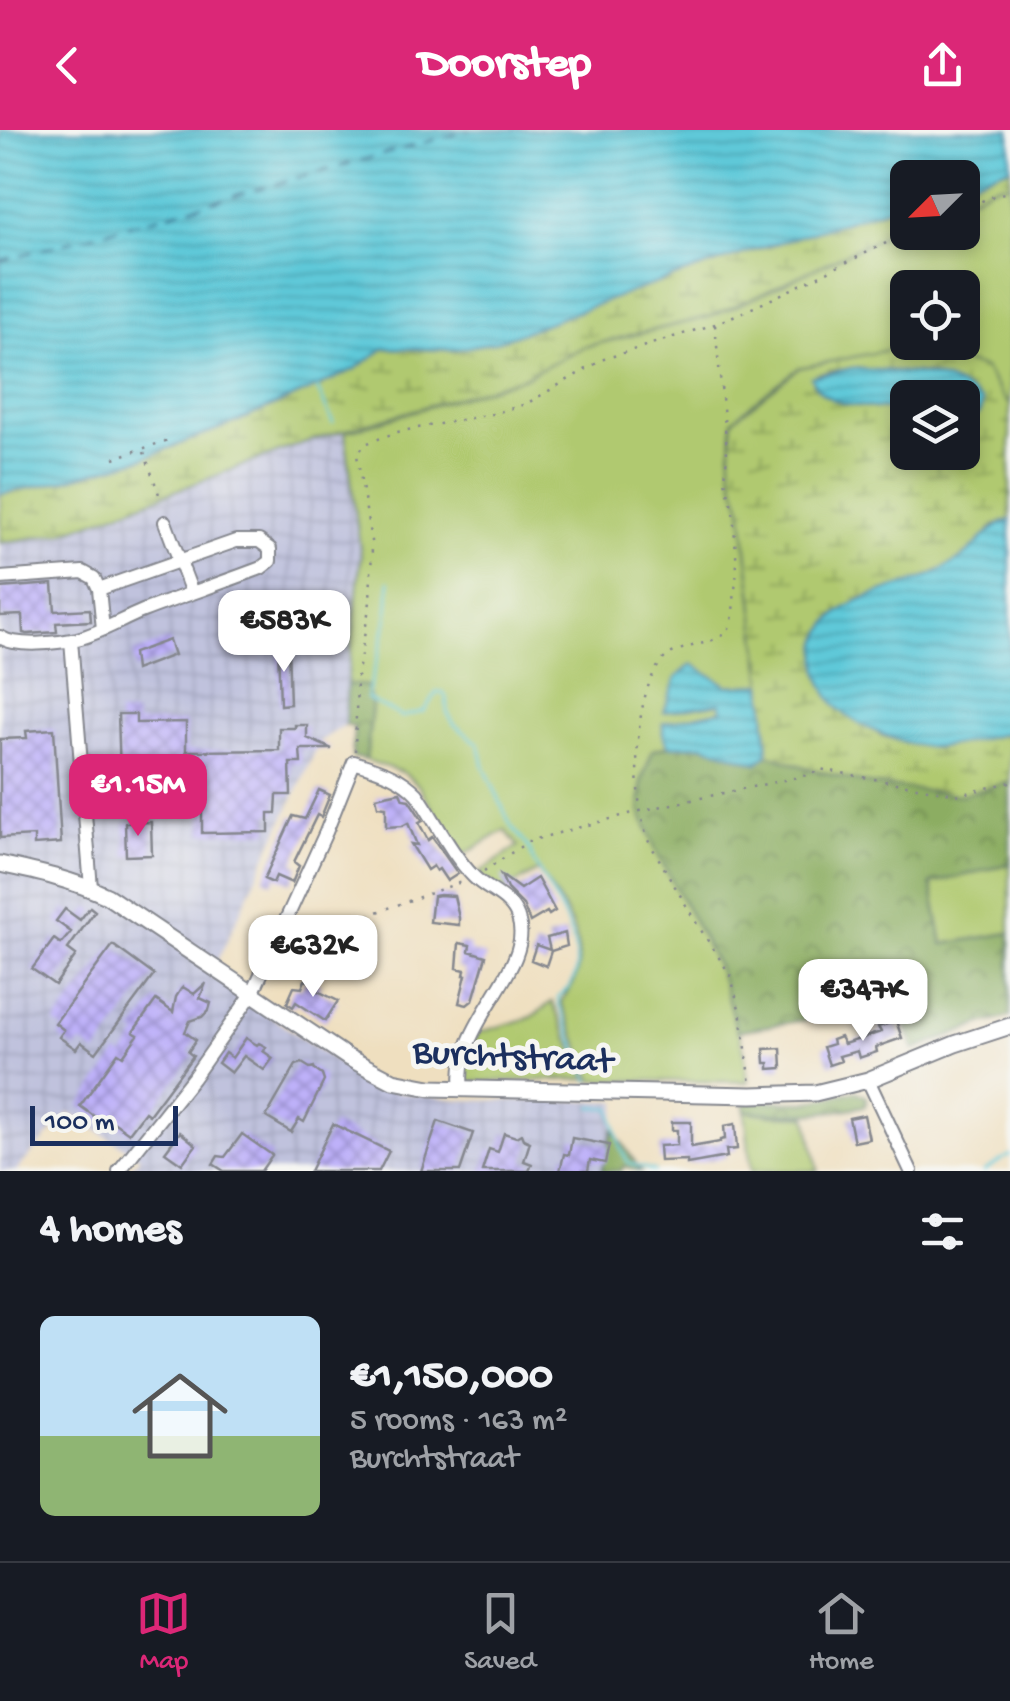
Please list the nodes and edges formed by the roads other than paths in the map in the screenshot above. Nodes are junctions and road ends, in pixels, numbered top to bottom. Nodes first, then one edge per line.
1 (165, 522) dead end
2 (180, 561) junction
3 (0, 578) edge
4 (99, 590) junction
5 (192, 594) junction
6 (103, 629) junction
7 (0, 638) edge
8 (72, 640) junction
9 (0, 864) edge
10 (91, 888) junction
11 (256, 986) junction
12 (1010, 1026) edge
13 (868, 1080) junction
14 (462, 1088) junction
15 (119, 1171) edge
16 (911, 1171) edge

1 - 2 street
2 - 4 street
2 - 5 street
2 - 5 street
3 - 4 street
4 - 6 street
5 - 6 street
6 - 8 street
7 - 8 street
8 - 10 street
9 - 10 main road, Burchtstraat
10 - 11 main road, Burchtstraat
11 - 14 main road, Burchtstraat
11 - 14 street
11 - 15 street
12 - 13 main road, Burchtstraat
13 - 14 main road, Burchtstraat
13 - 16 street

